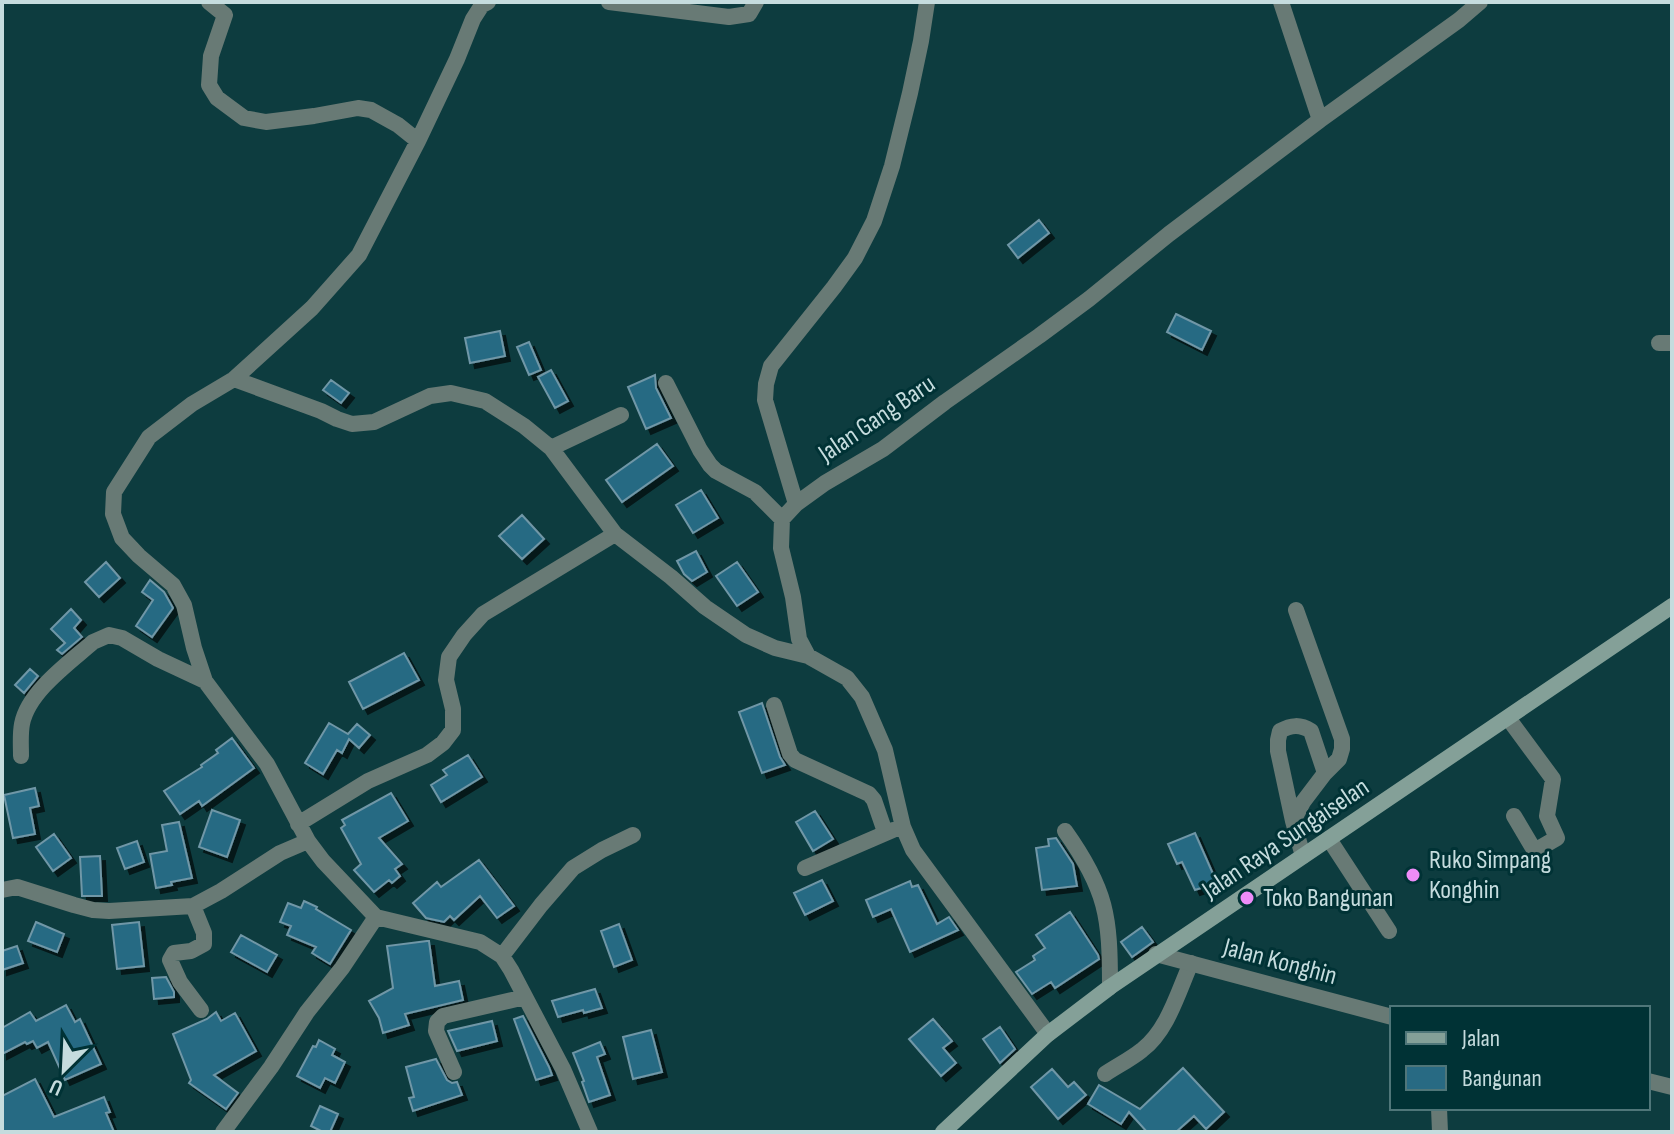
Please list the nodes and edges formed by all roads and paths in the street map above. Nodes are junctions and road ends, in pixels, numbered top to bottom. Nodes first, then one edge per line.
1 (209, 2) edge
2 (488, 2) edge
3 (609, 2) edge
4 (756, 2) edge
5 (927, 2) edge
6 (1281, 2) edge
7 (1453, 2) edge
8 (1480, 2) edge
9 (1459, 20) junction
10 (1320, 120) junction
11 (418, 141) junction
12 (234, 379) junction
13 (666, 383) dead end
14 (621, 415) dead end
15 (551, 448) junction
16 (796, 504) junction
17 (782, 519) junction
18 (615, 534) junction
19 (1672, 606) edge
20 (1296, 610) dead end
21 (808, 656) junction
22 (205, 681) junction
23 (774, 705) dead end
24 (1508, 718) junction
25 (21, 756) dead end
26 (1325, 773) junction
27 (1514, 816) dead end
28 (1293, 821) junction
29 (298, 824) junction
30 (903, 827) junction
31 (1065, 831) dead end
32 (885, 832) junction
33 (633, 835) dead end
34 (1329, 839) junction
35 (308, 841) junction
36 (1303, 856) junction
37 (805, 868) dead end
38 (2, 890) edge
39 (193, 906) junction
40 (376, 917) junction
41 (1389, 931) dead end
42 (1156, 954) junction
43 (502, 956) junction
44 (1191, 963) junction
45 (1110, 987) junction
46 (525, 997) junction
47 (201, 1010) dead end
48 (1390, 1016) edge
49 (1048, 1034) junction
50 (454, 1072) dead end
51 (1105, 1074) dead end
52 (1650, 1082) edge
53 (1672, 1087) edge
54 (1439, 1110) edge
55 (223, 1132) edge
56 (590, 1132) edge
57 (943, 1132) edge
58 (1440, 1132) edge

1 - 11 street
2 - 11 street
3 - 4 street
5 - 16 street
6 - 10 street
7 - 9 street
8 - 9 street, Jalan Gang Baru
9 - 10 street, Jalan Gang Baru
10 - 16 street, Jalan Gang Baru
11 - 12 street
12 - 15 street
12 - 22 street
13 - 17 street
14 - 15 street
15 - 18 street
16 - 17 street, Jalan Gang Baru
17 - 21 street
18 - 21 street
18 - 29 street
19 - 24 main road, Jalan Raya Sungaiselan
20 - 26 street
21 - 30 street
22 - 25 street
22 - 29 street
23 - 32 street
24 - 27 street
24 - 34 main road, Jalan Raya Sungaiselan
26 - 28 street
26 - 28 street
28 - 36 street
29 - 35 street
30 - 32 street
30 - 49 street
31 - 45 street
32 - 37 street
33 - 43 street
34 - 36 main road, Jalan Raya Sungaiselan
34 - 41 street
35 - 39 street
35 - 40 street
36 - 42 main road, Jalan Raya Sungaiselan
38 - 39 street
39 - 47 street
40 - 43 street
40 - 55 street
42 - 44 street, Jalan Konghin
42 - 45 main road, Jalan Raya Sungaiselan
43 - 46 street
44 - 48 street, Jalan Konghin
44 - 51 street
45 - 49 main road, Jalan Raya Sungaiselan
46 - 50 street
46 - 56 street
49 - 57 main road, Jalan Raya Sungaiselan
52 - 53 street
54 - 58 street

